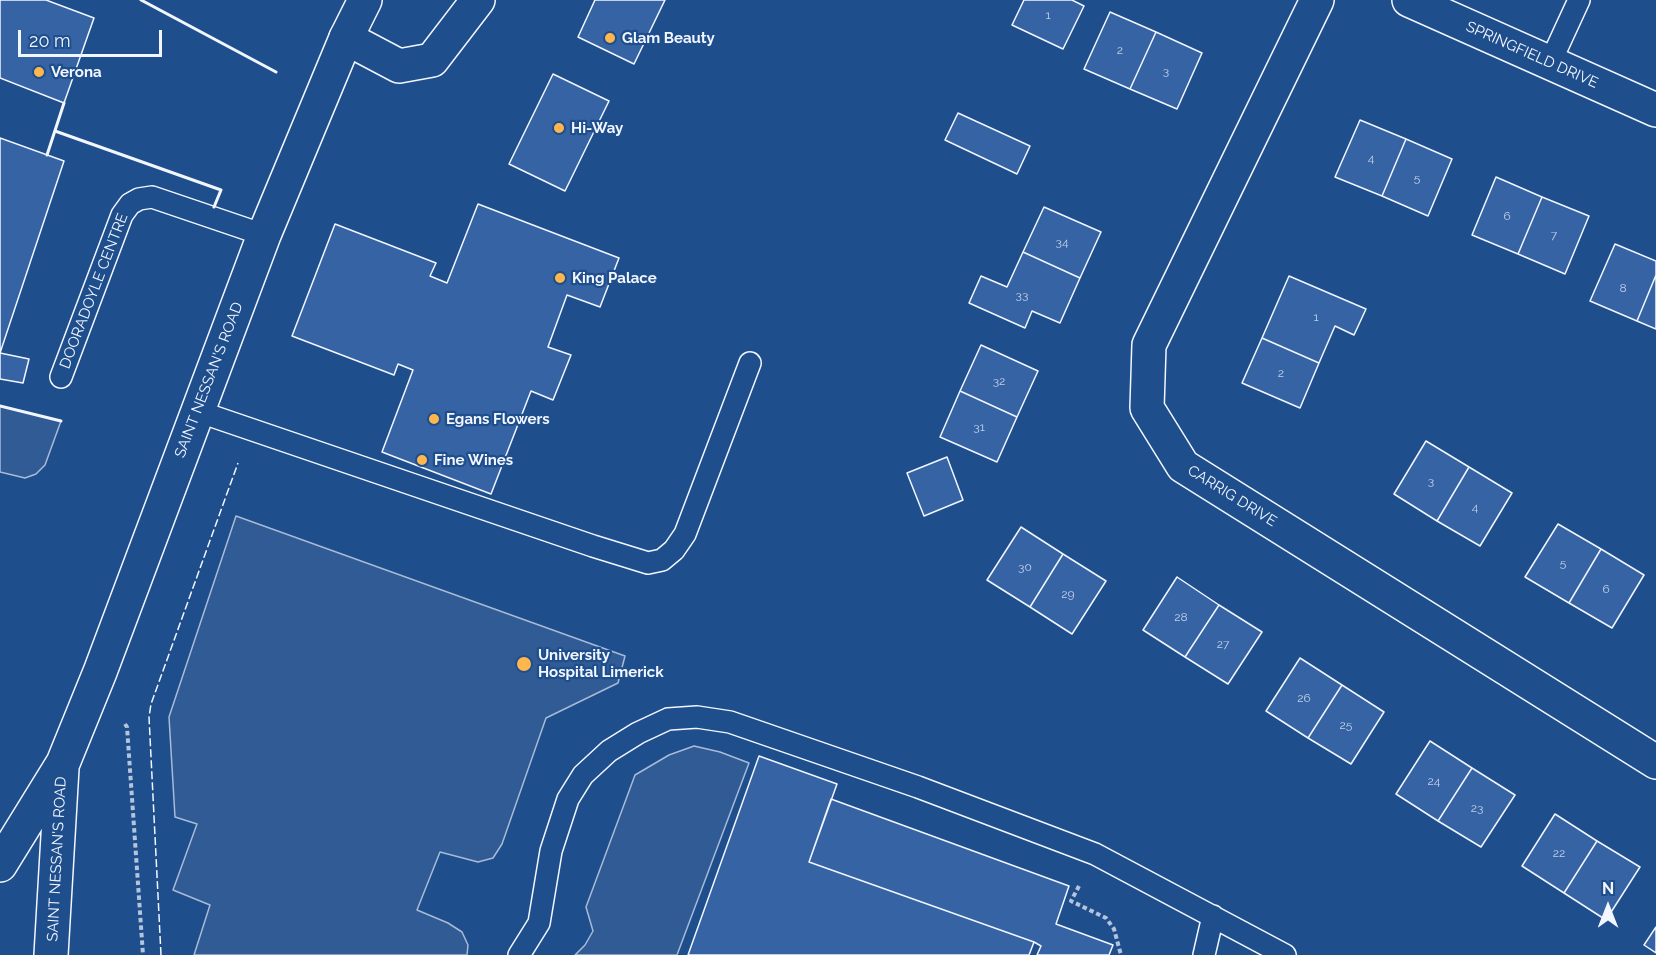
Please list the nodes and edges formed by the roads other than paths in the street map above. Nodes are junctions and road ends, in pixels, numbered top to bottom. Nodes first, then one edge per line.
1 (365, 0) edge
2 (478, 0) edge
3 (1317, 0) edge
4 (1409, 0) edge
5 (1580, 0) edge
6 (346, 38) junction
7 (1550, 63) junction
8 (1656, 110) edge
9 (264, 235) junction
10 (750, 363) dead end
11 (61, 377) dead end
12 (197, 411) junction
13 (1656, 762) edge
14 (63, 763) junction
15 (0, 865) edge
16 (1213, 916) junction
17 (51, 955) edge
18 (519, 955) edge
19 (1204, 955) edge
20 (1285, 955) edge

1 - 6 street, SAINT NESSAN'S ROAD
2 - 6 street
3 - 13 street, CARRIG DRIVE
4 - 7 street, SPRINGFIELD DRIVE
5 - 7 lane
6 - 9 street, SAINT NESSAN'S ROAD
7 - 8 street, SPRINGFIELD DRIVE
9 - 11 lane, DOORADOYLE CENTRE
9 - 12 street, SAINT NESSAN'S ROAD
10 - 12 lane
12 - 14 street, SAINT NESSAN'S ROAD
14 - 15 street, SAINT NESSAN'S ROAD
14 - 17 street, SAINT NESSAN'S ROAD
16 - 18 lane
16 - 19 lane
16 - 20 lane

